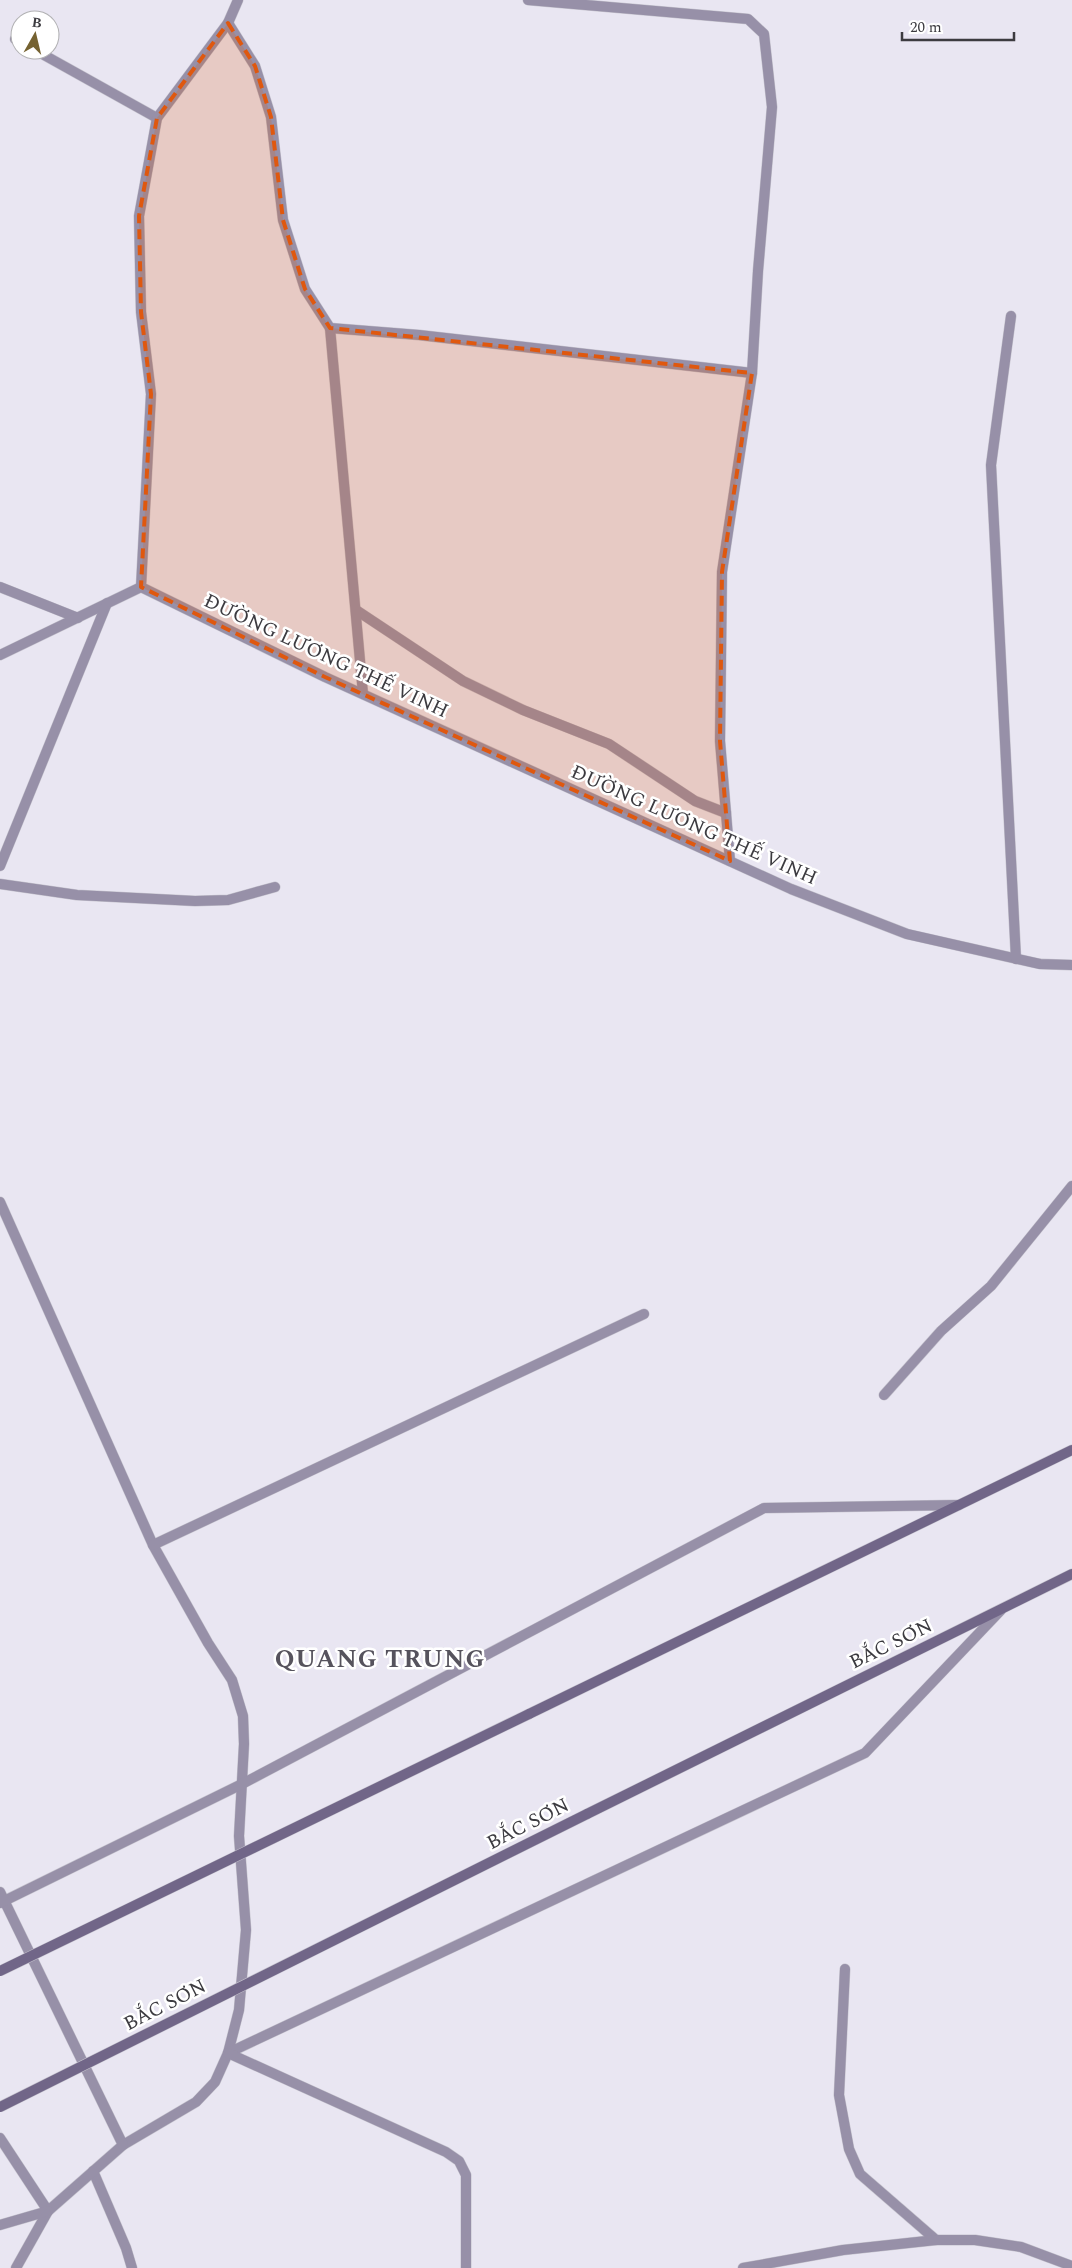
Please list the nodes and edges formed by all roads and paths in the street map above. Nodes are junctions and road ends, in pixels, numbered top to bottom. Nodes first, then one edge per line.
1 (238, 0) edge
2 (528, 0) edge
3 (228, 24) junction
4 (53, 60) edge
5 (157, 118) junction
6 (1011, 316) dead end
7 (330, 328) junction
8 (752, 373) junction
9 (0, 587) edge
10 (141, 588) junction
11 (107, 603) junction
12 (356, 610) junction
13 (78, 618) junction
14 (0, 655) edge
15 (364, 694) junction
16 (726, 813) junction
17 (730, 861) junction
18 (0, 866) edge
19 (0, 884) edge
20 (275, 887) dead end
21 (1016, 959) junction
22 (1072, 966) edge
23 (1072, 1186) edge
24 (0, 1202) edge
25 (644, 1314) dead end
26 (884, 1395) dead end
27 (1072, 1450) edge
28 (958, 1505) junction
29 (154, 1545) junction
30 (1072, 1574) edge
31 (1001, 1609) junction
32 (242, 1784) junction
33 (1, 1898) edge
34 (845, 1968) dead end
35 (0, 1971) edge
36 (228, 2053) junction
37 (0, 2107) edge
38 (0, 2138) edge
39 (122, 2145) junction
40 (93, 2171) junction
41 (48, 2211) junction
42 (0, 2226) edge
43 (936, 2240) junction
44 (1072, 2266) edge
45 (16, 2268) edge
46 (132, 2268) edge
47 (466, 2268) edge
48 (744, 2268) edge

1 - 3 street
2 - 8 street
3 - 5 street
3 - 7 street
4 - 5 street
5 - 10 street
6 - 21 street
7 - 8 street
7 - 12 street
8 - 16 street
9 - 13 street
10 - 11 street
10 - 15 street, ĐƯỜNG LƯƠNG THẾ VINH
11 - 13 street
11 - 18 street
12 - 15 street
12 - 16 street
13 - 14 street
15 - 17 street, ĐƯỜNG LƯƠNG THẾ VINH
16 - 17 street
17 - 21 street, ĐƯỜNG LƯƠNG THẾ VINH
19 - 20 street
21 - 22 street, ĐƯỜNG LƯƠNG THẾ VINH
23 - 26 street
24 - 29 street
25 - 29 street
27 - 28 main road
28 - 32 street
28 - 35 main road, bridge
29 - 32 street
30 - 31 main road, BẮC SƠN
31 - 36 street
31 - 37 main road, BẮC SƠN, bridge
32 - 33 street
32 - 36 street
33 - 39 street
34 - 43 street
36 - 39 street
36 - 47 street
38 - 41 street
39 - 40 street
40 - 41 street
40 - 46 street
41 - 42 street
41 - 45 street
43 - 44 street
43 - 48 street

